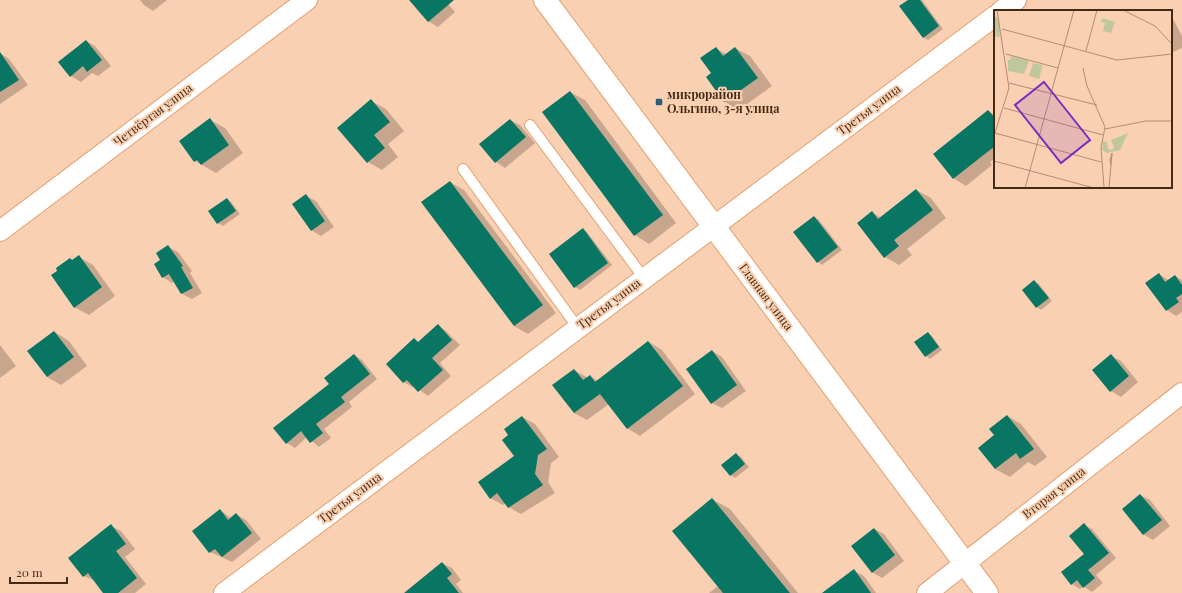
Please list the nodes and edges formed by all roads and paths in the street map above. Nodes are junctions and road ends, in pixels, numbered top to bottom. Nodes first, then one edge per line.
1 (307, 0) edge
2 (545, 0) edge
3 (1016, 0) edge
4 (1002, 10) edge
5 (994, 17) edge
6 (530, 125) dead end
7 (463, 169) dead end
8 (713, 226) junction
9 (0, 231) edge
10 (644, 278) junction
11 (578, 328) junction
12 (1182, 393) edge
13 (965, 563) junction
14 (224, 593) edge
15 (927, 593) edge
16 (987, 593) edge

1 - 9 street, Четвёртая улица
2 - 8 street, Главная улица
3 - 4 street
5 - 8 street, Третья улица
6 - 10 lane
7 - 11 lane
8 - 10 street, Третья улица
8 - 13 street, Главная улица
10 - 11 street, Третья улица
11 - 14 street, Третья улица
12 - 13 street, Вторая улица
13 - 15 street, Вторая улица
13 - 16 street, Главная улица

